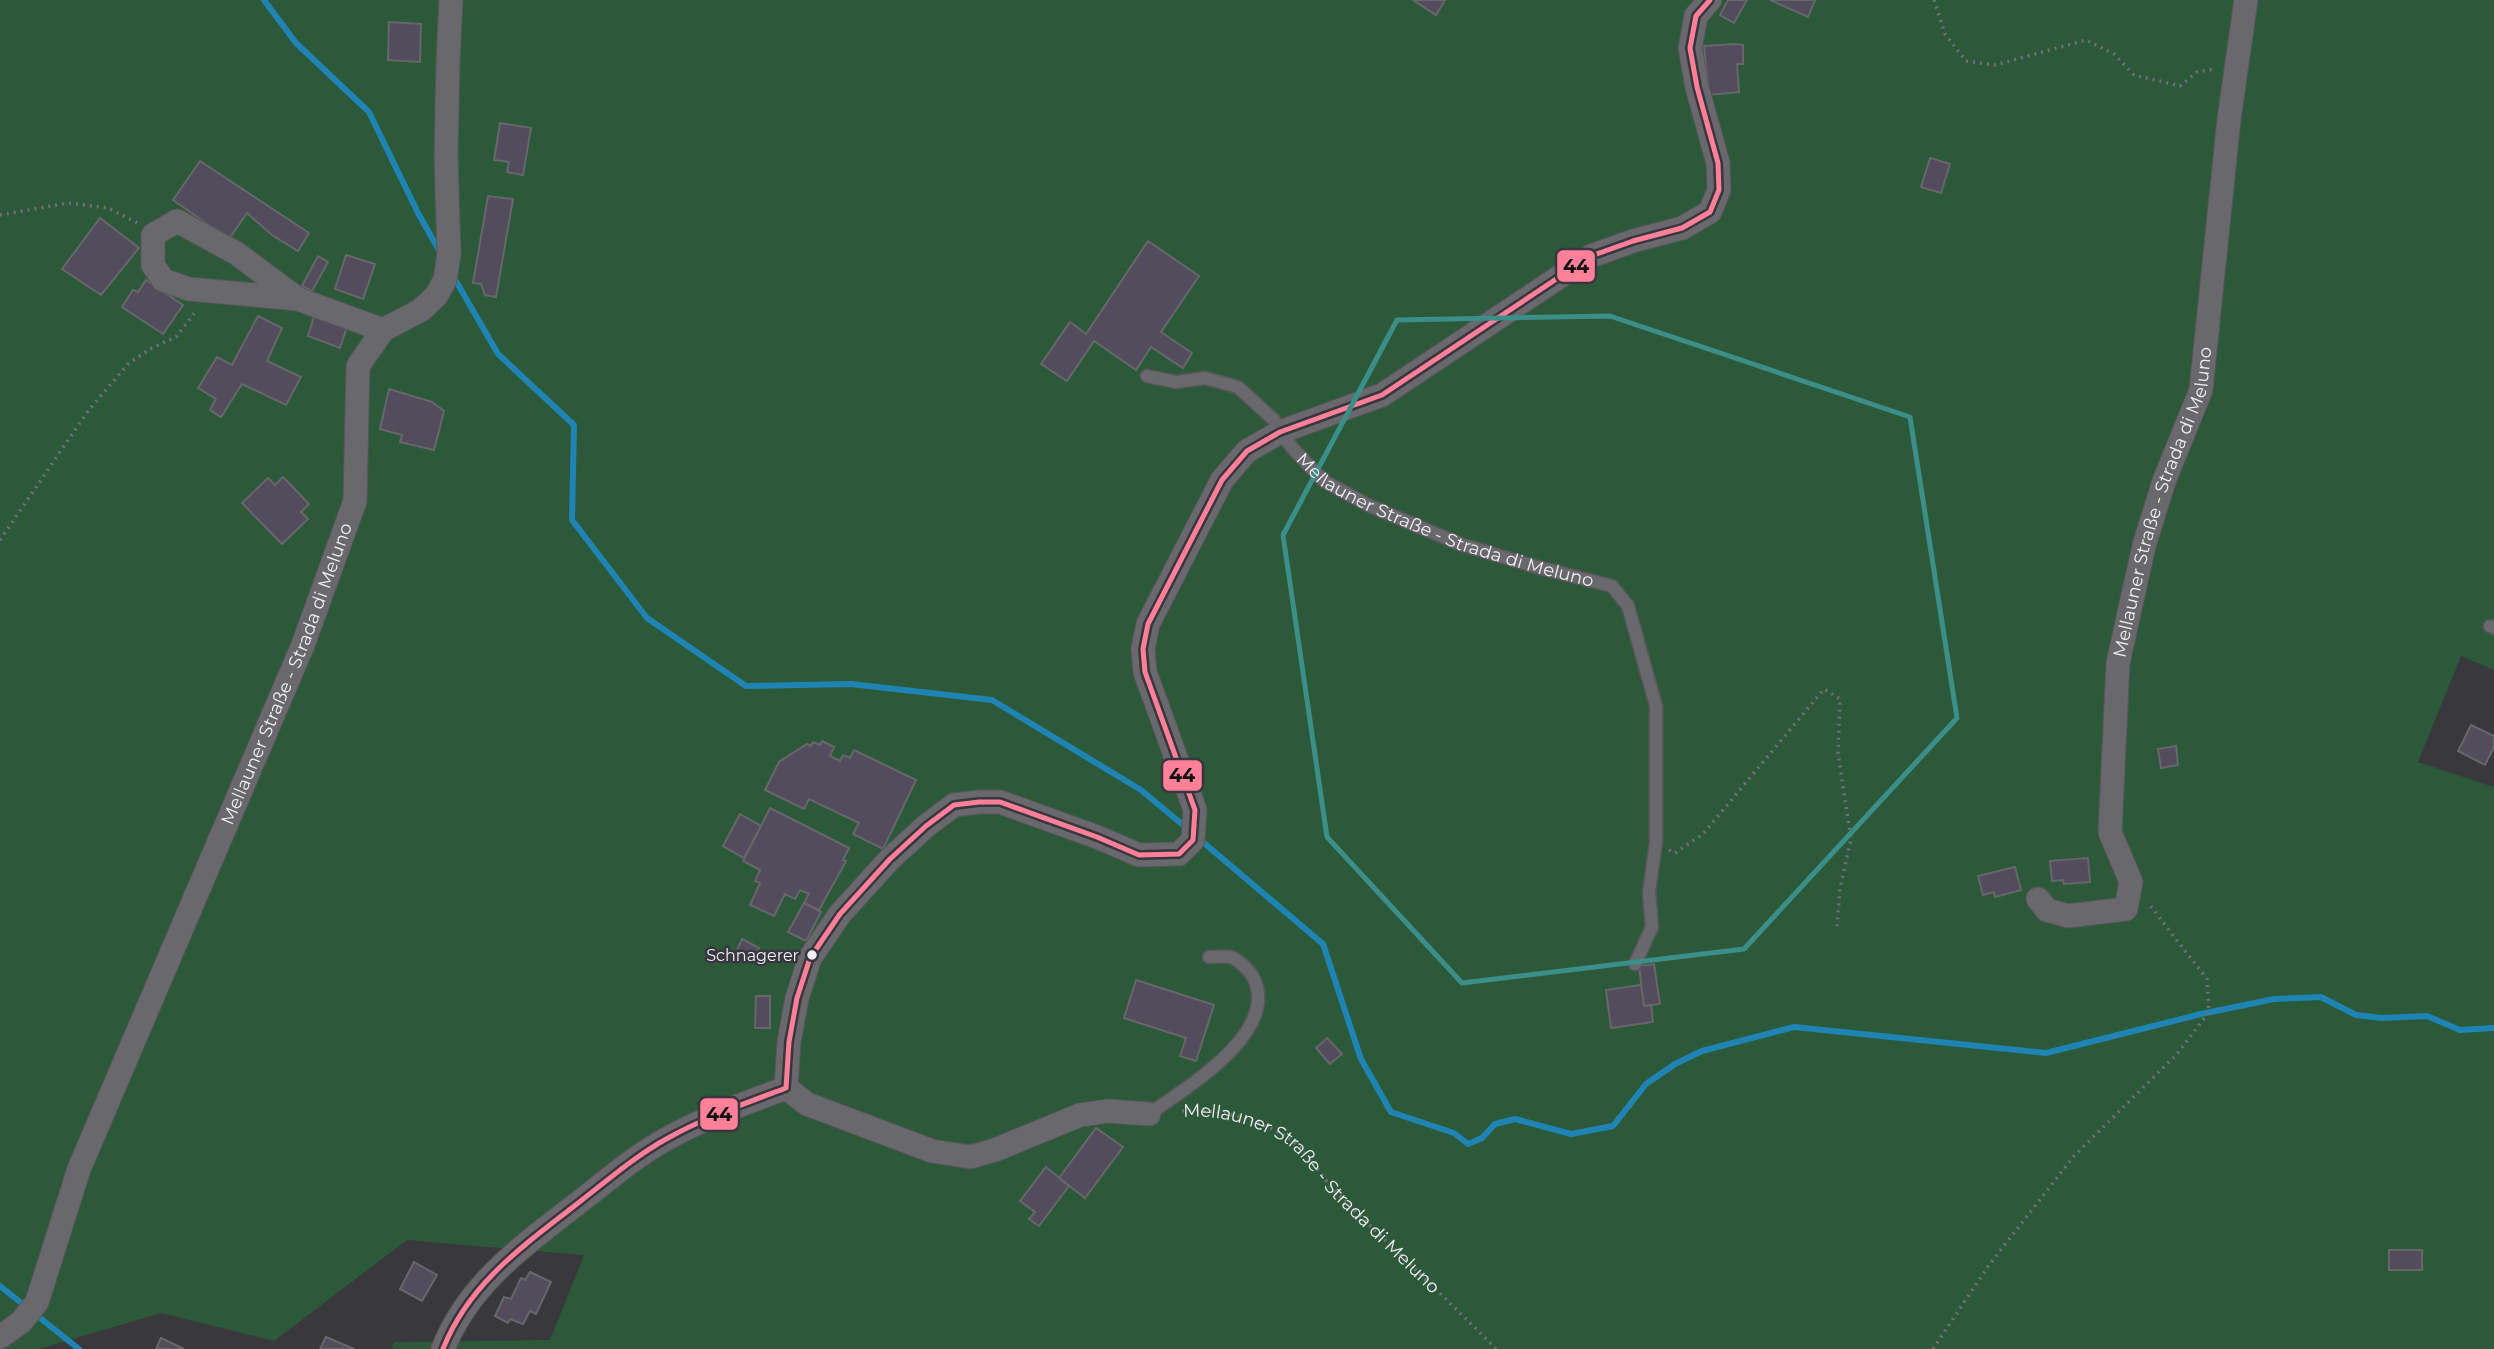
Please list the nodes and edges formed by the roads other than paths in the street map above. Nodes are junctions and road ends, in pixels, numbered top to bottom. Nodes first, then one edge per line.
1 (452, 0) edge
2 (1710, 0) edge
3 (2246, 0) edge
4 (298, 299) junction
5 (383, 330) junction
6 (1147, 376) dead end
7 (1280, 432) junction
8 (2038, 899) dead end
9 (1209, 957) dead end
10 (1635, 964) dead end
11 (786, 1088) junction
12 (1149, 1114) joint
13 (0, 1337) edge
14 (443, 1349) edge

1 - 5 street, Mellauner Straße - Strada di Meluno
2 - 7 street, Mellauner Straße - Strada di Meluno
3 - 8 street, Mellauner Straße - Strada di Meluno
4 - 4 street
4 - 5 street
5 - 13 street, Mellauner Straße - Strada di Meluno
6 - 7 lane, Mellauner Straße - Strada di Meluno
7 - 10 lane, Mellauner Straße - Strada di Meluno
7 - 11 street, Mellauner Straße - Strada di Meluno
9 - 12 lane
11 - 12 street, Mellauner Straße - Strada di Meluno
11 - 14 street

